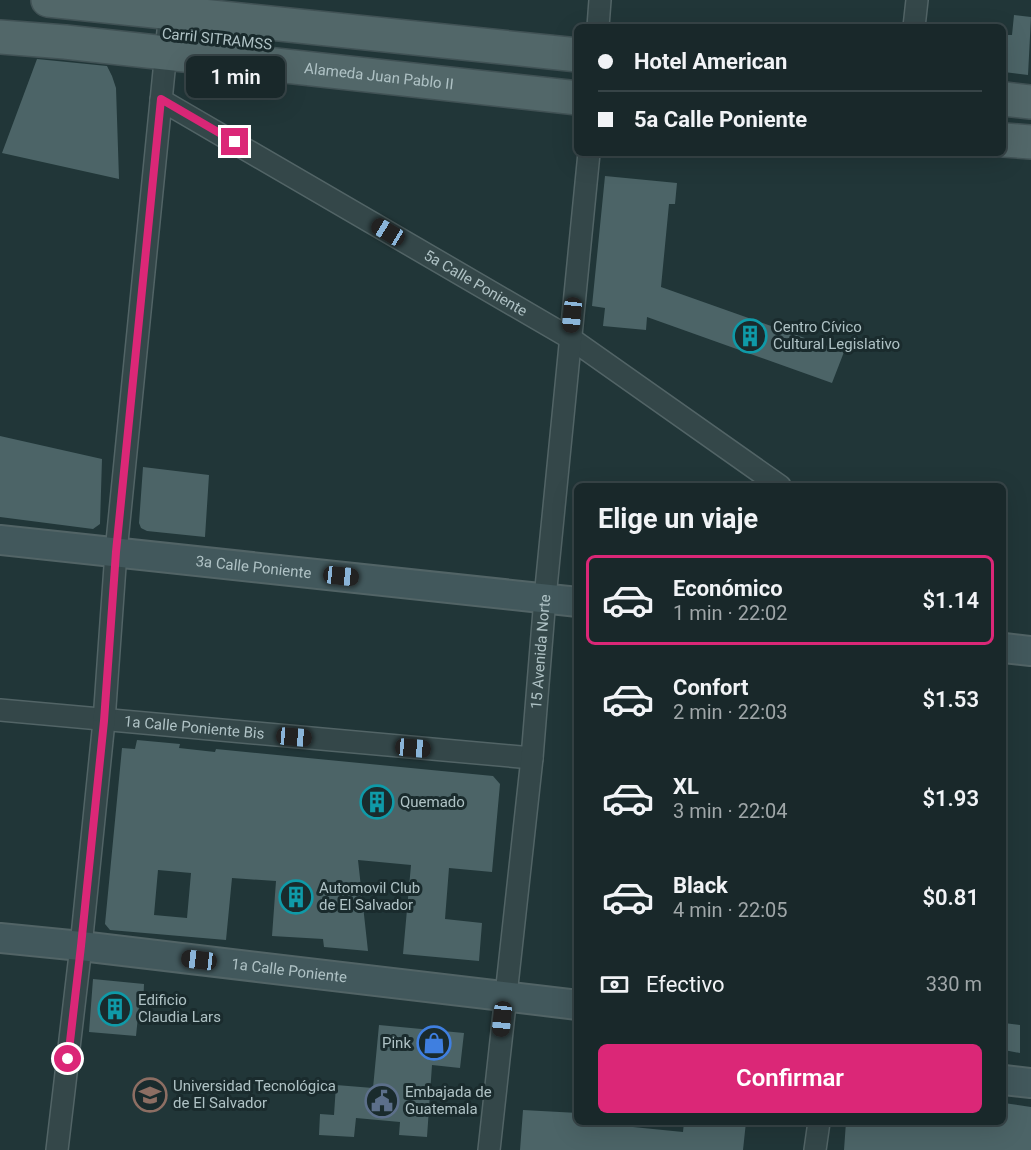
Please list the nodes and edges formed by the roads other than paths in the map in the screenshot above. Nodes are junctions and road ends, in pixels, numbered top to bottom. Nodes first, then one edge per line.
1 (48, 0) edge
2 (600, 0) edge
3 (917, 0) edge
4 (0, 18) edge
5 (598, 24) edge
6 (914, 24) edge
7 (168, 25) edge
8 (0, 37) edge
9 (574, 55) edge
10 (574, 77) edge
11 (574, 97) edge
12 (161, 99) junction
13 (1006, 99) edge
14 (1031, 102) edge
15 (1006, 122) edge
16 (1031, 124) edge
17 (1006, 140) edge
18 (1031, 142) edge
19 (589, 156) edge
20 (570, 338) junction
21 (776, 483) edge
22 (0, 540) edge
23 (116, 552) junction
24 (545, 598) junction
25 (574, 602) edge
26 (1006, 639) edge
27 (1006, 648) edge
28 (1031, 650) edge
29 (0, 710) edge
30 (104, 721) junction
31 (532, 758) junction
32 (0, 938) edge
33 (81, 946) junction
34 (505, 997) junction
35 (574, 1005) edge
36 (1006, 1080) edge
37 (1031, 1083) edge
38 (819, 1125) edge
39 (57, 1150) edge
40 (489, 1150) edge
41 (815, 1150) edge

1 - 7 main road, Alameda Juan Pablo II
2 - 5 street
3 - 6 street
4 - 7 main road, Carril SITRAMSS
7 - 8 main road, Alameda Juan Pablo II
7 - 9 main road, Alameda Juan Pablo II
7 - 10 main road, Carril SITRAMSS
7 - 11 main road, Alameda Juan Pablo II
7 - 12 street
12 - 20 street, 5a Calle Poniente
12 - 23 street
13 - 14 main road
15 - 16 main road
17 - 18 main road
19 - 20 street, 15 Avenida Norte
20 - 21 street, 5a Calle Poniente
20 - 24 street, 15 Avenida Norte
22 - 23 street, 3a Calle Poniente
23 - 24 street, 3a Calle Poniente
23 - 30 street
24 - 25 street, 3a Calle Poniente
24 - 31 street, 15 Avenida Norte
26 - 28 street
27 - 28 street
29 - 30 street, 1a Calle Poniente Bis
30 - 31 street, 1a Calle Poniente Bis
30 - 33 street
31 - 34 street, 15 Avenida Norte
32 - 33 street, 1a Calle Poniente
33 - 34 street, 1a Calle Poniente
33 - 39 street
34 - 35 street, 1a Calle Poniente
34 - 40 street, 15 Avenida Norte
36 - 37 street
38 - 41 street

